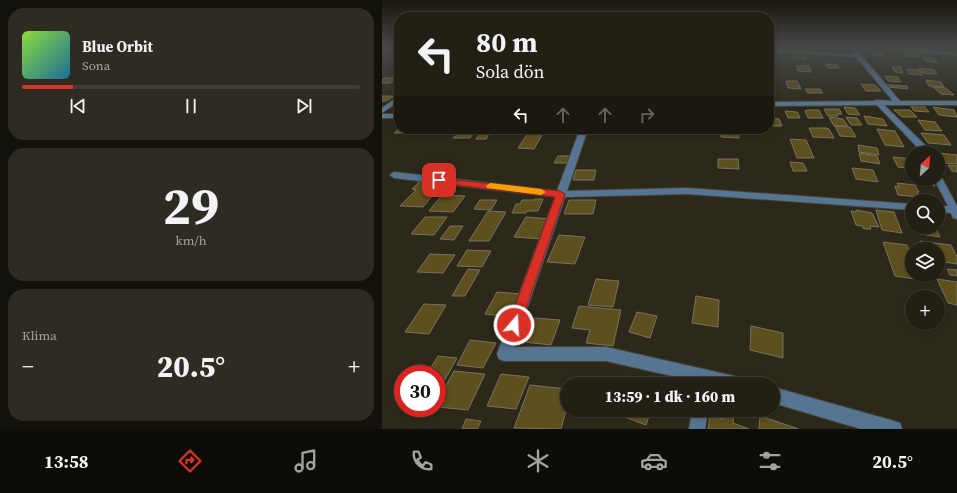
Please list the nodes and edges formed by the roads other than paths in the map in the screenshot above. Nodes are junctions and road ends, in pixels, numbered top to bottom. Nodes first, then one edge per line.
1 (868, 68) edge
2 (394, 102) edge
3 (877, 102) junction
4 (897, 102) junction
5 (957, 103) edge
6 (774, 104) edge
7 (382, 111) edge
8 (382, 116) edge
9 (394, 116) edge
10 (582, 134) edge
11 (921, 146) edge
12 (394, 175) dead end
13 (942, 186) edge
14 (560, 194) junction
15 (905, 207) edge
16 (945, 210) edge
17 (956, 212) edge
18 (693, 377) edge
19 (780, 398) edge
20 (699, 417) edge
21 (698, 429) edge
22 (894, 429) edge

1 - 4 street
2 - 7 street
3 - 4 street
3 - 6 street
3 - 11 street
4 - 5 street
8 - 9 street
10 - 14 street
12 - 14 street
13 - 17 street
14 - 15 street
14 - 18 street
16 - 17 street
19 - 22 street
20 - 21 street

